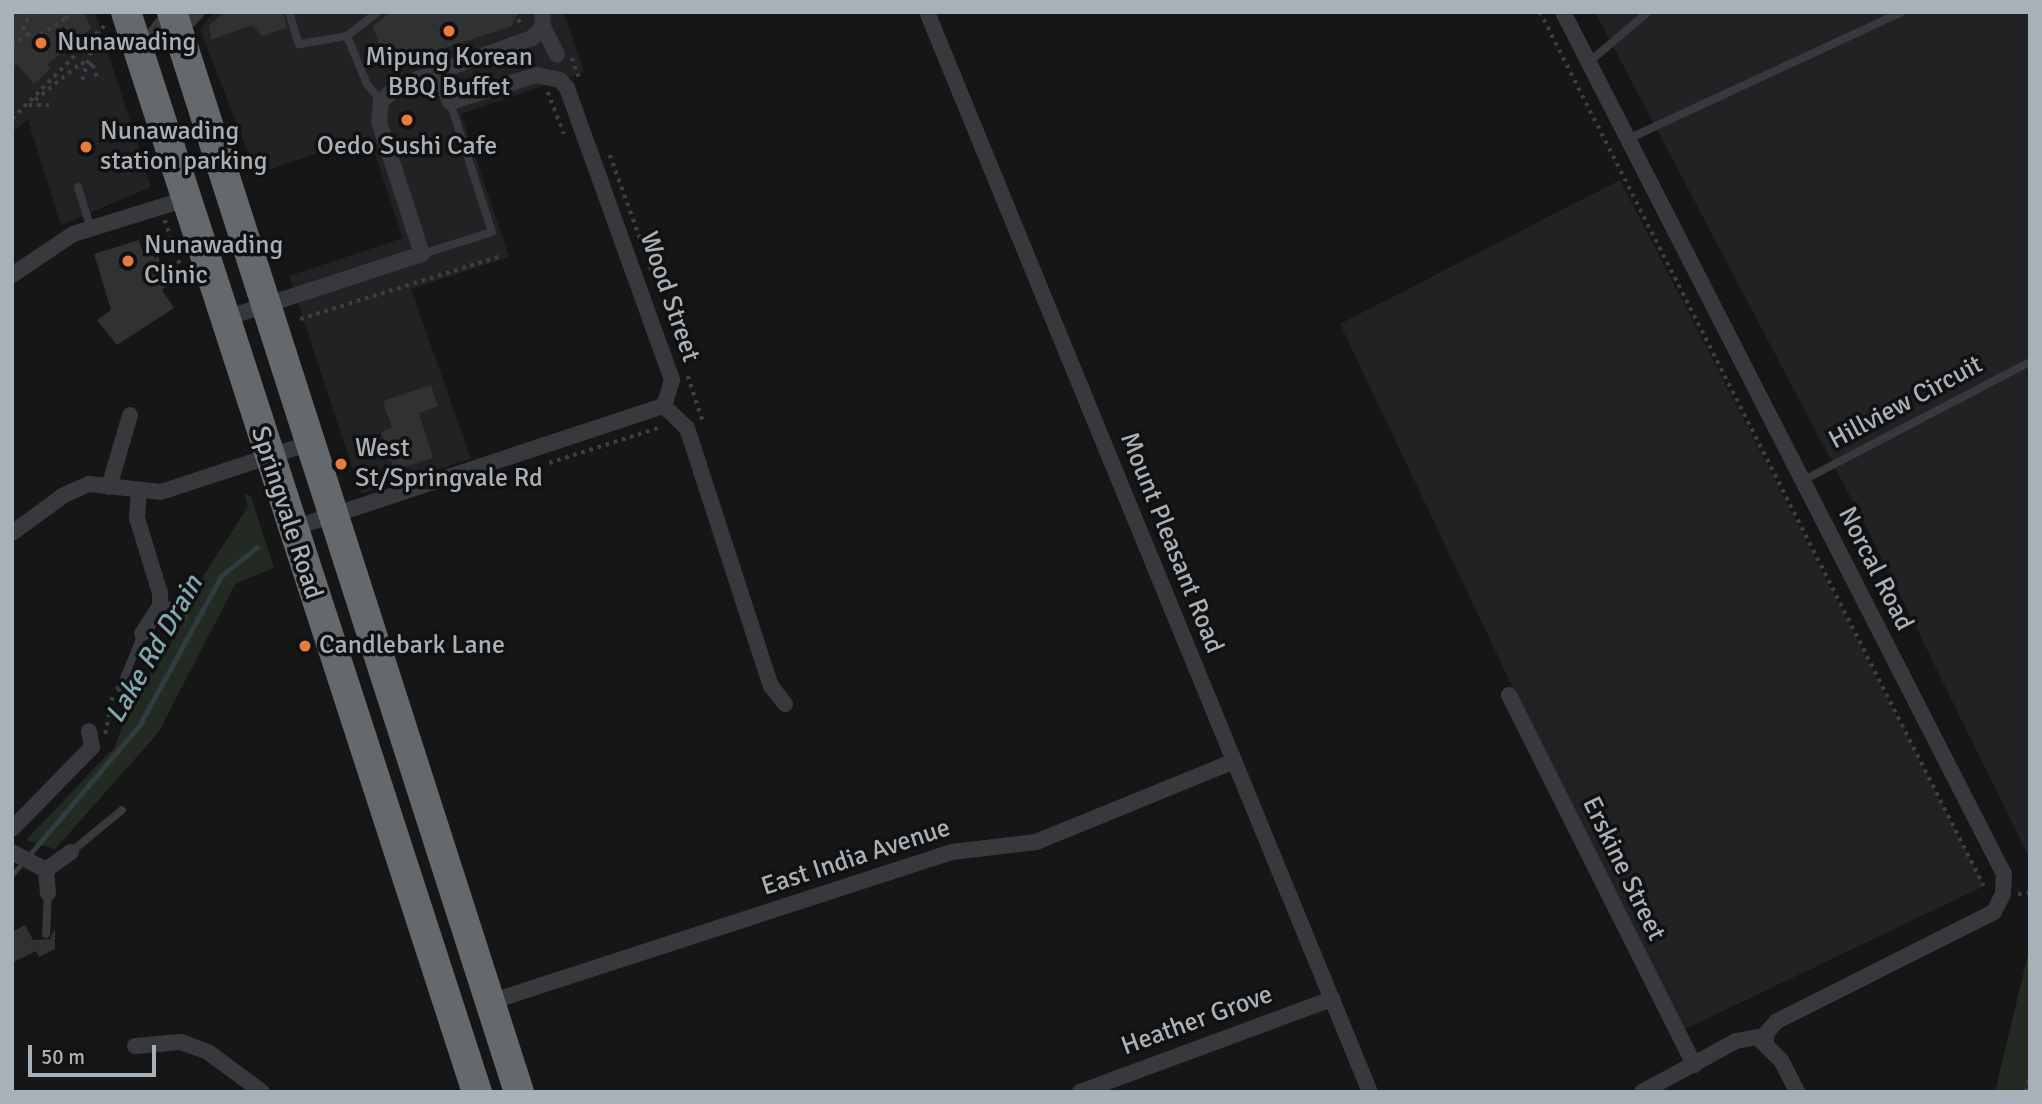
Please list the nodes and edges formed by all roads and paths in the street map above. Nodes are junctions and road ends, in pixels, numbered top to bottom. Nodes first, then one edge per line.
1 (33, 12) edge
2 (58, 12) edge
3 (73, 12) edge
4 (289, 12) edge
5 (378, 12) edge
6 (927, 12) edge
7 (1540, 12) edge
8 (1563, 12) edge
9 (1648, 12) edge
10 (1901, 12) edge
11 (66, 16) edge
12 (180, 17) edge
13 (114, 20) edge
14 (542, 20) edge
15 (28, 33) junction
16 (348, 36) junction
17 (12, 46) edge
18 (91, 50) dead end
19 (138, 54) junction
20 (557, 55) dead end
21 (1588, 62) junction
22 (87, 64) junction
23 (438, 69) junction
24 (97, 77) dead end
25 (82, 80) dead end
26 (381, 101) junction
27 (450, 102) junction
28 (29, 105) junction
29 (52, 105) dead end
30 (12, 119) edge
31 (1628, 139) junction
32 (78, 187) dead end
33 (173, 203) junction
34 (91, 229) junction
35 (422, 254) junction
36 (501, 256) dead end
37 (12, 275) edge
38 (185, 280) dead end
39 (268, 304) junction
40 (223, 319) junction
41 (300, 320) dead end
42 (2030, 362) edge
43 (664, 407) junction
44 (130, 415) dead end
45 (313, 442) junction
46 (267, 458) junction
47 (1802, 481) junction
48 (108, 487) junction
49 (139, 493) junction
50 (335, 515) junction
51 (291, 529) junction
52 (12, 533) edge
53 (160, 606) junction
54 (180, 615) dead end
55 (142, 634) joint
56 (120, 688) joint
57 (1509, 695) dead end
58 (785, 704) dead end
59 (95, 741) joint
60 (1234, 761) junction
61 (122, 810) dead end
62 (12, 829) edge
63 (71, 852) joint
64 (28, 861) edge
65 (1984, 886) dead end
66 (48, 893) joint
67 (46, 933) dead end
68 (1332, 999) junction
69 (490, 1003) junction
70 (1766, 1042) junction
71 (135, 1046) dead end
72 (1694, 1065) junction
73 (2030, 1074) edge
74 (262, 1092) edge
75 (477, 1092) edge
76 (519, 1092) edge
77 (1080, 1092) edge
78 (1370, 1092) edge
79 (1642, 1092) edge
80 (1797, 1092) edge
81 (2026, 1092) edge

1 - 15 path
2 - 11 path
3 - 11 path
4 - 16 lane
5 - 16 lane
6 - 60 street, Mount Pleasant Road
7 - 65 path
8 - 21 street, Norcal Road
9 - 21 lane
10 - 31 lane
11 - 15 path
12 - 19 street
12 - 39 highway, Springvale Road
13 - 19 highway, Springvale Road
13 - 28 path
14 - 20 street
14 - 23 street
15 - 17 path
16 - 26 lane
18 - 22 path
19 - 33 highway, Springvale Road
21 - 31 street, Norcal Road
22 - 24 path
22 - 25 path
22 - 28 path
23 - 26 street
23 - 27 street
26 - 35 street
27 - 35 lane
27 - 43 street, Wood Street
28 - 29 path
28 - 30 path
31 - 47 street, Norcal Road
32 - 34 lane
33 - 34 street
33 - 38 path
33 - 40 highway, Springvale Road
34 - 37 street
35 - 39 street
36 - 41 path
39 - 40 street
39 - 45 highway, Springvale Road
40 - 46 highway, Springvale Road
42 - 47 lane, Hillview Circuit
43 - 50 street
43 - 58 street
44 - 48 street
45 - 46 street
45 - 50 highway, Springvale Road
46 - 49 street
46 - 51 highway, Springvale Road
47 - 70 street, Norcal Road
48 - 49 street
48 - 52 street
49 - 53 street
50 - 51 street
50 - 69 highway, Springvale Road
51 - 75 highway, Springvale Road
53 - 54 street
53 - 55 street
55 - 56 lane
56 - 59 path
57 - 72 street, Erskine Street
59 - 62 street
60 - 68 street, Mount Pleasant Road
60 - 69 street, East India Avenue
61 - 63 lane
63 - 64 street
64 - 66 street
66 - 67 lane
68 - 77 street, Heather Grove
68 - 78 street, Mount Pleasant Road
69 - 76 highway, Springvale Road
70 - 72 street
70 - 80 street
71 - 74 street
72 - 79 street
73 - 81 path

